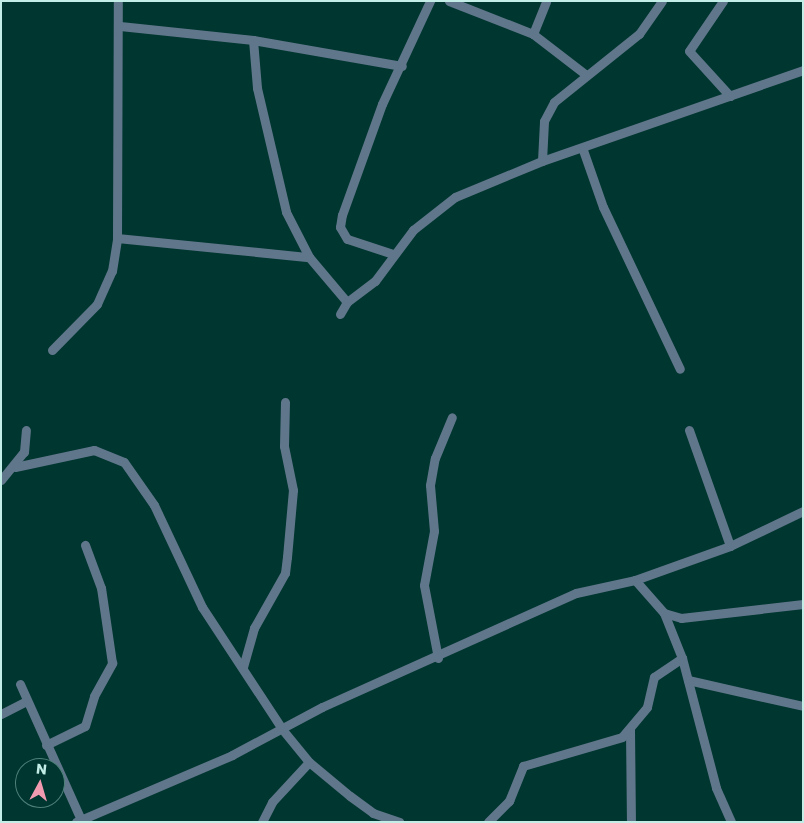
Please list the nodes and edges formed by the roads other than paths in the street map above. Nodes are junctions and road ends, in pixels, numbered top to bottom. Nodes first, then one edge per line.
1 (118, 1) edge
2 (430, 1) edge
3 (449, 1) edge
4 (546, 1) edge
5 (662, 1) edge
6 (723, 1) edge
7 (120, 26) junction
8 (533, 34) junction
9 (253, 40) junction
10 (402, 66) junction
11 (803, 70) edge
12 (585, 74) junction
13 (730, 96) junction
14 (583, 150) junction
15 (542, 161) junction
16 (117, 238) junction
17 (392, 254) junction
18 (309, 257) junction
19 (347, 302) junction
20 (340, 314) dead end
21 (52, 350) dead end
22 (680, 369) dead end
23 (285, 402) dead end
24 (452, 417) dead end
25 (26, 430) dead end
26 (689, 430) dead end
27 (15, 467) junction
28 (1, 480) edge
29 (803, 511) edge
30 (86, 545) dead end
31 (730, 546) junction
32 (635, 580) junction
33 (803, 604) edge
34 (664, 613) junction
35 (438, 658) junction
36 (682, 658) junction
37 (243, 667) junction
38 (688, 680) junction
39 (20, 684) dead end
40 (26, 701) junction
41 (803, 706) edge
42 (1, 714) edge
43 (282, 729) junction
44 (630, 730) junction
45 (46, 745) junction
46 (309, 762) junction
47 (78, 821) edge
48 (262, 822) edge
49 (398, 822) edge
50 (488, 822) edge
51 (631, 822) edge
52 (730, 822) edge

1 - 7 street
2 - 10 street
3 - 8 street
4 - 8 street
5 - 12 street
6 - 13 street
7 - 9 street
7 - 16 street
8 - 12 street
9 - 10 street
9 - 18 street
10 - 17 street
11 - 13 street
12 - 15 street
13 - 14 street
14 - 15 street
14 - 22 street
15 - 17 street
16 - 18 street
16 - 21 street
17 - 19 street
18 - 19 street
19 - 20 street
23 - 37 street
24 - 35 street
25 - 27 street
26 - 31 street
27 - 28 street
27 - 37 street
29 - 31 street
30 - 45 street
31 - 32 street
32 - 34 street
32 - 35 street
33 - 34 street
34 - 36 street
35 - 43 street
36 - 38 street
36 - 44 street
37 - 43 street
38 - 41 street
38 - 52 street
39 - 40 street
40 - 42 street
40 - 45 street
43 - 46 street
43 - 47 street
44 - 50 street
44 - 51 street
45 - 47 street
46 - 48 street
46 - 49 street

